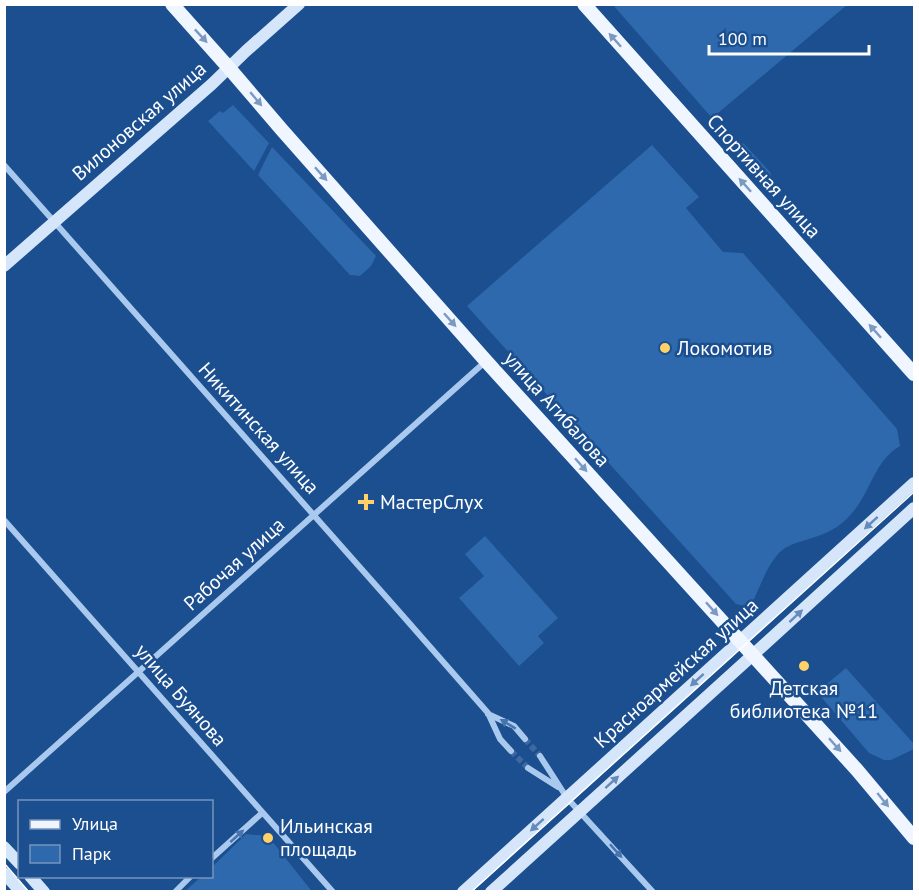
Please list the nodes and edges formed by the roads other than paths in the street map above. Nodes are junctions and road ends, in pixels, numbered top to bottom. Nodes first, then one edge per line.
1 (172, 4) edge
2 (299, 4) edge
3 (584, 4) edge
4 (230, 68) junction
5 (4, 165) edge
6 (55, 222) junction
7 (4, 266) edge
8 (486, 361) junction
9 (915, 374) edge
10 (915, 483) edge
11 (915, 507) edge
12 (314, 515) junction
13 (4, 520) edge
14 (740, 641) junction
15 (753, 655) junction
16 (139, 672) junction
17 (488, 713) junction
18 (525, 739) tunnel mouth
19 (511, 751) tunnel mouth
20 (540, 756) tunnel mouth
21 (528, 768) tunnel mouth
22 (4, 792) edge
23 (564, 794) junction
24 (580, 812) junction
25 (262, 813) junction
26 (915, 838) edge
27 (4, 847) edge
28 (213, 857) edge
29 (18, 862) edge
30 (4, 873) edge
31 (32, 878) edge
32 (189, 878) edge
33 (21, 891) edge
34 (44, 891) edge
35 (175, 891) edge
36 (333, 891) edge
37 (463, 891) edge
38 (491, 891) edge
39 (652, 891) edge

1 -> 4 main road, улица Агибалова
2 - 4 main road, Вилоновская улица
9 -> 3 main road, Спортивная улица
4 - 6 main road, Вилоновская улица
4 -> 8 main road, улица Агибалова
5 - 6 street, Никитинская улица
6 - 7 main road, Вилоновская улица
6 - 12 street, Никитинская улица
8 - 12 street, Рабочая улица
8 -> 14 main road, улица Агибалова
10 -> 14 main road, Красноармейская улица
15 -> 11 main road, Красноармейская улица
12 - 16 street, Рабочая улица
12 - 17 street, Никитинская улица
13 - 16 street, улица Буянова
14 - 15 main road, улица Агибалова
14 -> 23 main road, Красноармейская улица
24 -> 15 main road, Красноармейская улица
15 -> 26 main road, улица Агибалова
16 - 22 street, Рабочая улица
16 - 25 street, улица Буянова
18 -> 17 street, Никитинская улица
17 - 19 street, Никитинская улица
20 - 23 street
21 - 23 street
23 - 24 street
23 -> 37 main road, Красноармейская улица
24 - 38 main road, Красноармейская улица
24 -> 39 street
28 -> 25 street
25 - 36 street, улица Буянова
27 - 29 main road
30 - 33 main road
31 - 34 main road
32 - 35 street

